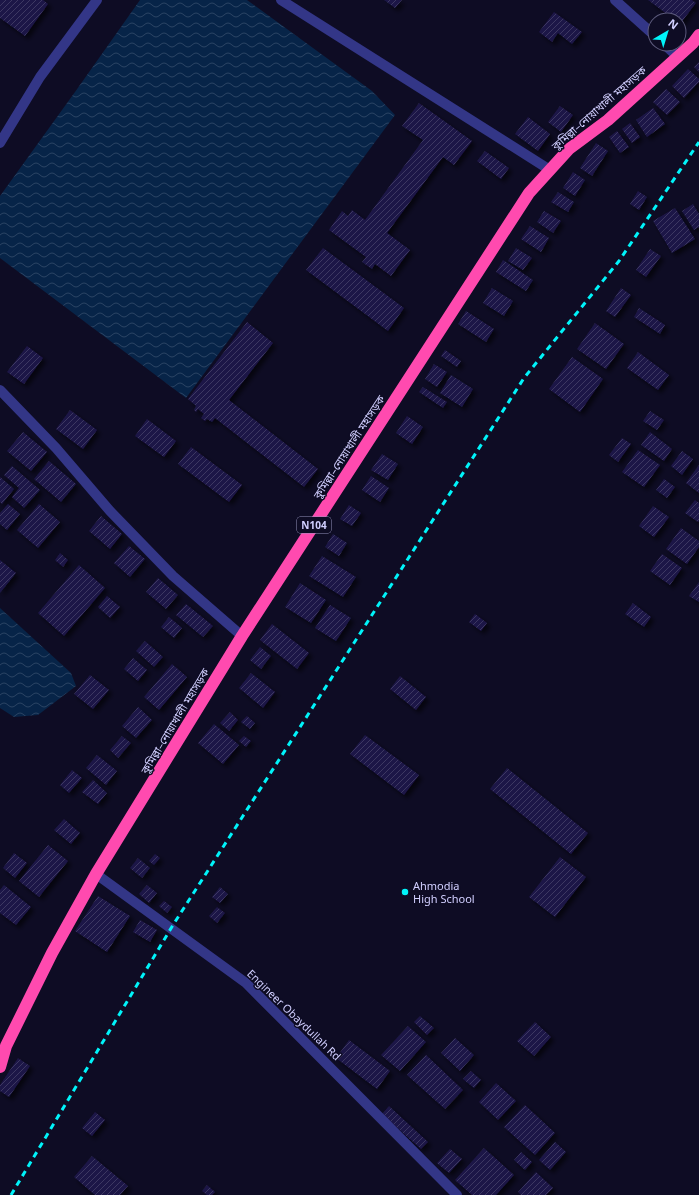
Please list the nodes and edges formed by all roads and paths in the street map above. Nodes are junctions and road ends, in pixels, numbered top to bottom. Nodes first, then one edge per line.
1 (97, 0) edge
2 (281, 0) edge
3 (615, 0) edge
4 (647, 29) edge
5 (699, 35) edge
6 (673, 52) edge
7 (678, 56) junction
8 (0, 143) edge
9 (550, 170) junction
10 (0, 390) edge
11 (242, 636) junction
12 (96, 874) junction
13 (0, 1067) edge
14 (457, 1195) edge

1 - 8 street
2 - 9 street
3 - 4 street
5 - 7 highway, কুমিল্লা–নোয়াখালী মহাসড়ক / N104
6 - 7 street
7 - 9 highway, কুমিল্লা–নোয়াখালী মহাসড়ক / N104
9 - 11 highway, কুমিল্লা–নোয়াখালী মহাসড়ক / N104
10 - 11 street
11 - 12 highway, কুমিল্লা–নোয়াখালী মহাসড়ক / N104
12 - 13 highway, কুমিল্লা–নোয়াখালী মহাসড়ক / N104
12 - 14 street, Engineer Obaydullah Rd

